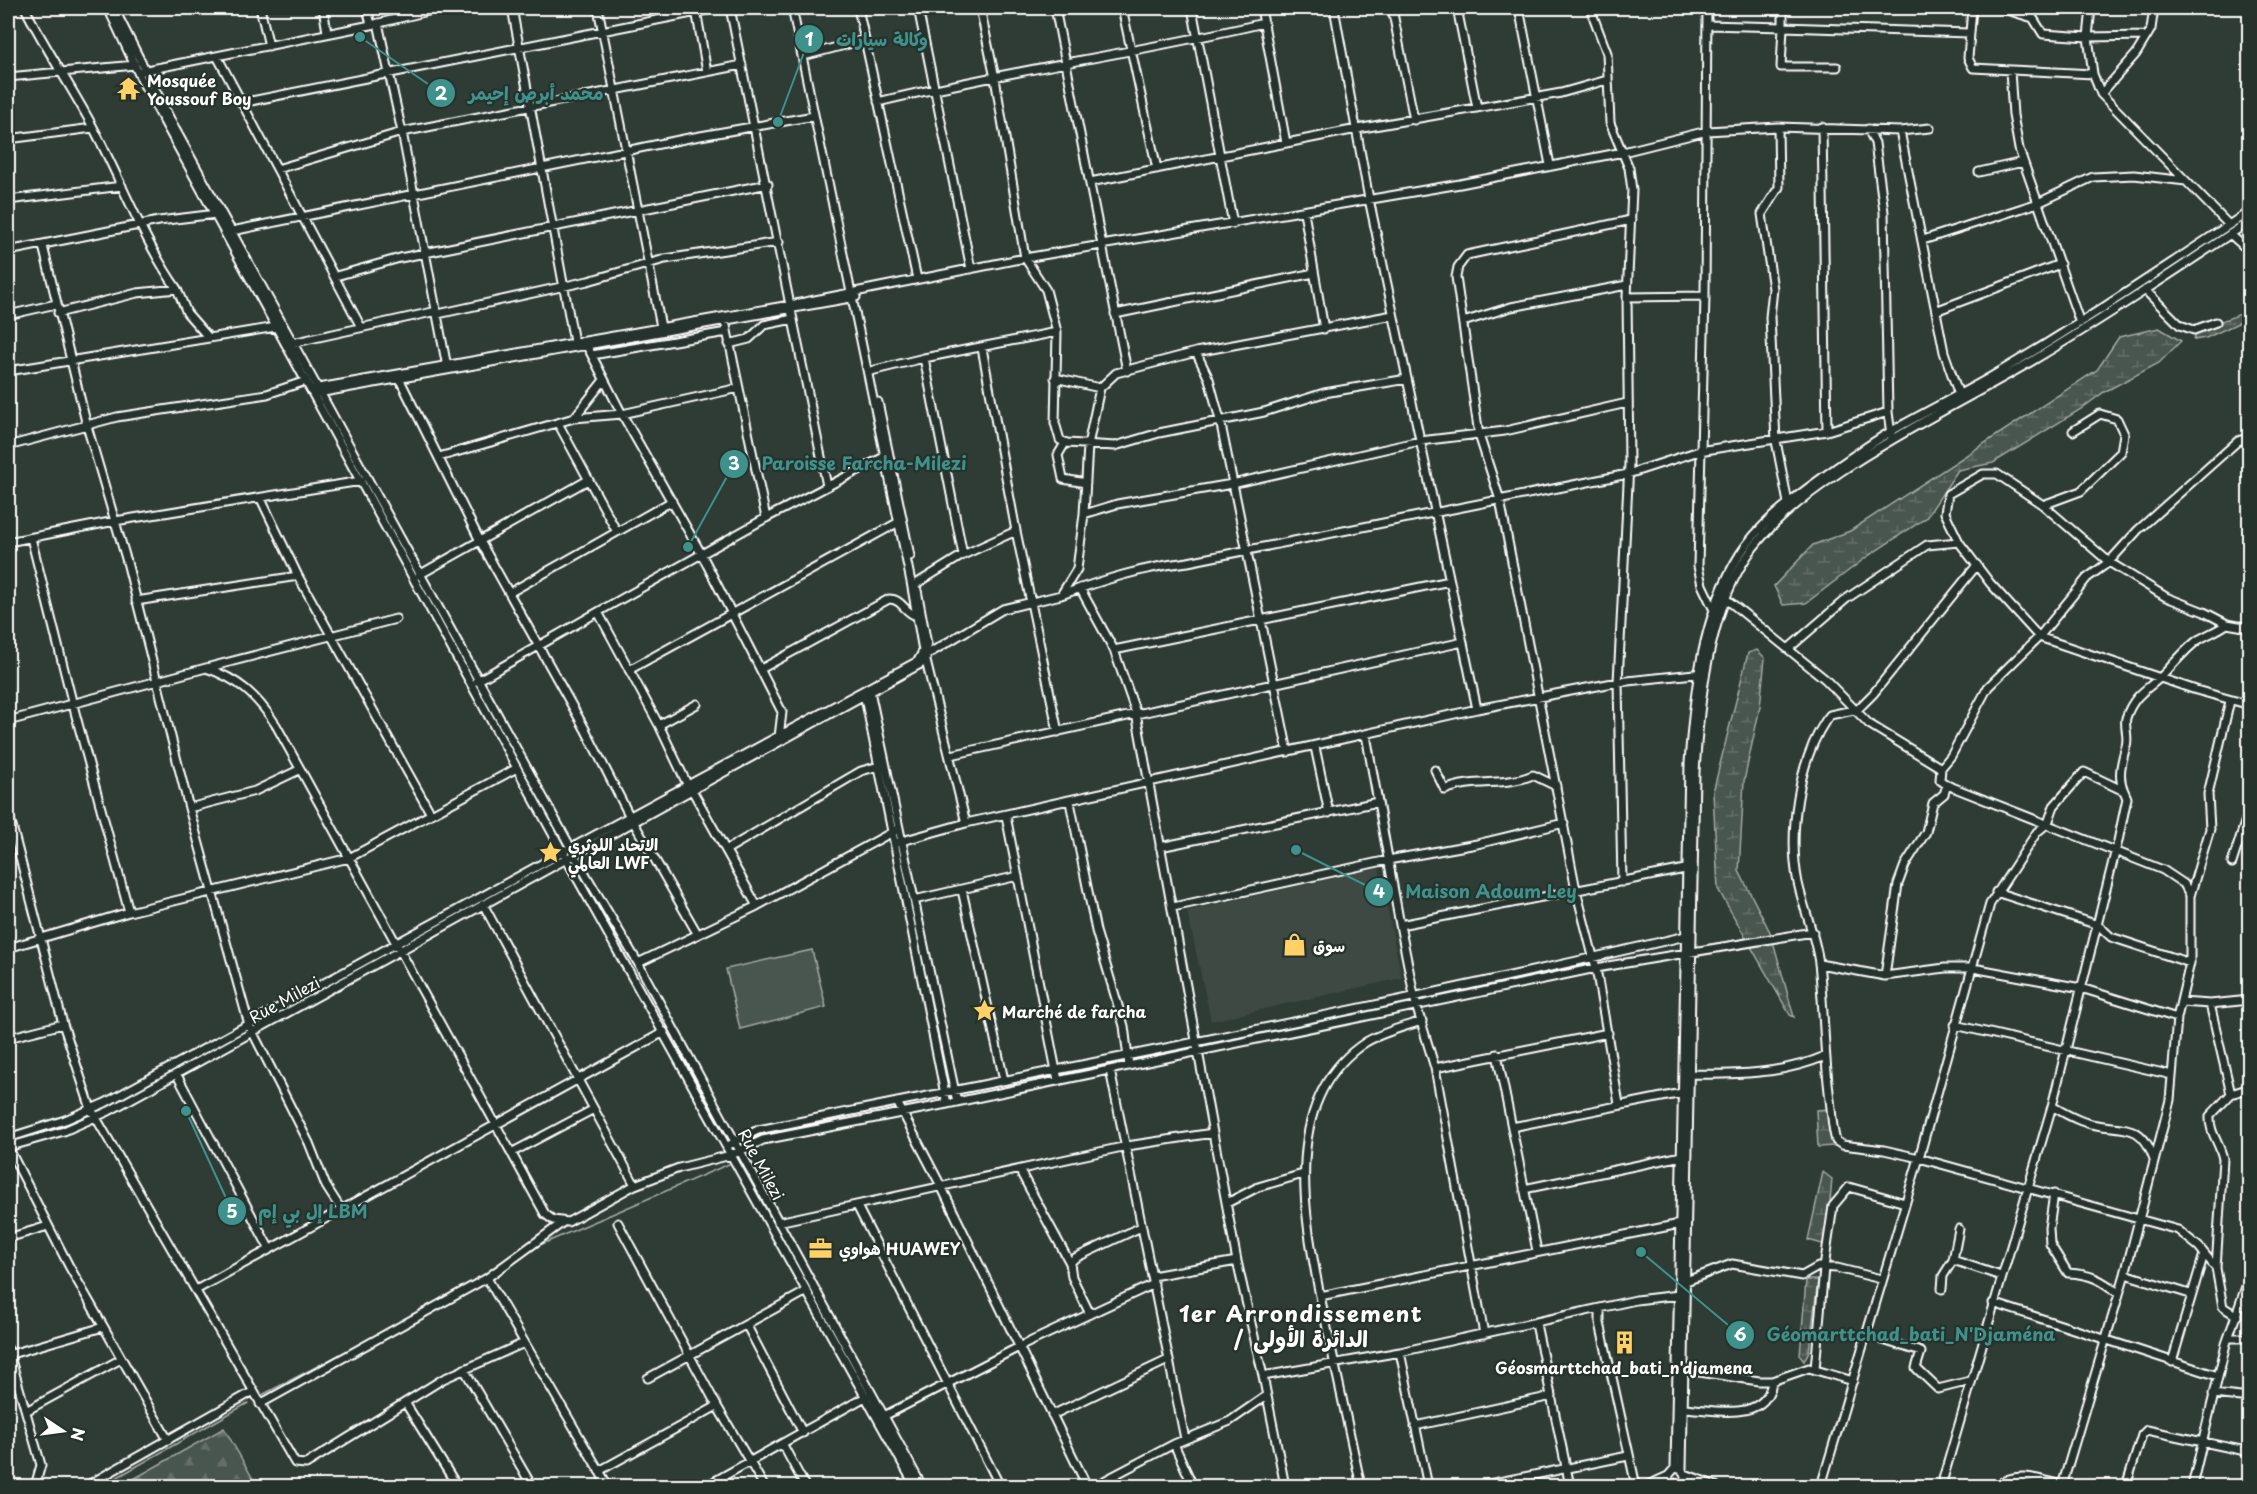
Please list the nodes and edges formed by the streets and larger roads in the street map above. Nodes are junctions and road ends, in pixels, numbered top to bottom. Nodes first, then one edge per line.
1 (25, 8) edge
2 (108, 8) edge
3 (134, 8) edge
4 (260, 8) edge
5 (323, 8) edge
6 (367, 8) edge
7 (441, 8) edge
8 (512, 8) edge
9 (598, 8) edge
10 (717, 8) edge
11 (730, 8) edge
12 (794, 8) edge
13 (858, 8) edge
14 (918, 8) edge
15 (980, 8) edge
16 (1055, 8) edge
17 (1122, 8) edge
18 (1192, 8) edge
19 (1261, 8) edge
20 (1334, 8) edge
21 (1392, 8) edge
22 (1457, 8) edge
23 (1519, 8) edge
24 (1590, 8) edge
25 (1707, 8) edge
26 (1783, 8) edge
27 (1972, 8) edge
28 (2000, 8) edge
29 (2091, 8) edge
30 (2154, 8) edge
31 (119, 9) edge
32 (430, 9) edge
33 (696, 10) edge
34 (1264, 23) junction
35 (374, 24) junction
36 (1707, 25) junction
37 (1783, 27) junction
38 (602, 32) junction
39 (327, 33) junction
40 (1969, 33) junction
41 (2147, 36) junction
42 (2088, 37) junction
43 (1198, 38) junction
44 (864, 40) junction
45 (269, 46) junction
46 (521, 48) junction
47 (1130, 50) junction
48 (807, 55) junction
49 (217, 56) junction
50 (1066, 62) junction
51 (742, 65) junction
52 (1837, 67) dead end
53 (139, 69) junction
54 (2010, 71) junction
55 (707, 72) junction
56 (59, 73) junction
57 (389, 73) junction
58 (2093, 74) junction
59 (8, 77) edge
60 (995, 78) junction
61 (1607, 80) junction
62 (934, 88) junction
63 (613, 90) junction
64 (2101, 94) junction
65 (1537, 97) junction
66 (878, 102) junction
67 (241, 103) junction
68 (532, 106) junction
69 (1478, 108) junction
70 (814, 116) junction
71 (1414, 120) junction
72 (1778, 127) junction
73 (1822, 127) junction
74 (93, 128) junction
75 (756, 128) junction
76 (1357, 129) junction
77 (1868, 129) junction
78 (1930, 129) dead end
79 (1707, 131) junction
80 (1900, 131) junction
81 (402, 132) junction
82 (8, 139) edge
83 (1286, 143) junction
84 (626, 152) junction
85 (1623, 152) junction
86 (1222, 156) junction
87 (2023, 162) junction
88 (1550, 165) junction
89 (277, 169) junction
90 (543, 169) junction
91 (1157, 169) junction
92 (1979, 172) dead end
93 (2186, 181) junction
94 (1090, 182) junction
95 (768, 184) junction
96 (122, 186) junction
97 (414, 195) junction
98 (1369, 199) junction
99 (8, 200) edge
100 (2038, 203) junction
101 (638, 209) junction
102 (1304, 212) junction
103 (2250, 212) edge
104 (216, 214) junction
105 (305, 216) junction
106 (1631, 220) junction
107 (2250, 221) edge
108 (1233, 224) junction
109 (2229, 225) junction
110 (140, 226) junction
111 (554, 228) junction
112 (232, 231) junction
113 (2230, 234) junction
114 (1923, 240) junction
115 (779, 242) junction
116 (43, 246) junction
117 (1102, 246) junction
118 (8, 251) edge
119 (2250, 252) edge
120 (426, 253) junction
121 (1025, 258) junction
122 (647, 264) junction
123 (2060, 264) junction
124 (971, 269) junction
125 (1314, 273) junction
126 (336, 276) junction
127 (917, 279) junction
128 (565, 285) junction
129 (1627, 285) junction
130 (177, 289) junction
131 (2145, 290) junction
132 (855, 293) junction
133 (1705, 296) junction
134 (1627, 297) junction
135 (56, 304) junction
136 (791, 307) junction
137 (1938, 310) junction
138 (438, 312) junction
139 (58, 313) junction
140 (1115, 314) junction
141 (8, 315) edge
142 (1393, 315) junction
143 (793, 319) junction
144 (724, 321) junction
145 (1463, 322) junction
146 (2216, 322) dead end
147 (2080, 323) junction
148 (276, 327) junction
149 (361, 327) junction
150 (661, 327) junction
151 (1324, 329) junction
152 (727, 332) junction
153 (1057, 332) junction
154 (209, 339) junction
155 (574, 342) junction
156 (292, 343) junction
157 (729, 344) junction
158 (587, 346) junction
159 (982, 348) junction
160 (1196, 352) junction
161 (592, 356) junction
162 (924, 358) junction
163 (71, 362) junction
164 (447, 367) junction
165 (8, 371) edge
166 (871, 371) junction
167 (1126, 371) junction
168 (399, 378) junction
169 (1055, 378) junction
170 (1407, 379) junction
171 (604, 380) junction
172 (306, 381) junction
173 (739, 388) junction
174 (1100, 388) junction
175 (316, 391) junction
176 (1959, 395) junction
177 (1627, 403) junction
178 (1888, 412) junction
179 (622, 414) junction
180 (574, 418) junction
181 (1220, 420) junction
182 (559, 425) junction
183 (87, 426) junction
184 (2073, 430) dead end
185 (1827, 431) junction
186 (1890, 432) junction
187 (1479, 435) junction
188 (2250, 437) edge
189 (1894, 440) junction
190 (1420, 441) junction
191 (1776, 441) junction
192 (1065, 443) junction
193 (1088, 445) junction
194 (8, 446) edge
195 (1699, 451) junction
196 (438, 457) junction
197 (884, 457) junction
198 (1628, 474) junction
199 (588, 480) junction
200 (361, 481) junction
201 (1086, 483) junction
202 (1232, 484) junction
203 (827, 486) junction
204 (261, 499) junction
205 (1500, 500) junction
206 (672, 501) junction
207 (1788, 503) junction
208 (2043, 505) junction
209 (1084, 514) junction
210 (1435, 514) junction
211 (766, 518) junction
212 (115, 521) junction
213 (897, 523) junction
214 (1016, 531) junction
215 (617, 532) junction
216 (31, 538) junction
217 (480, 541) junction
218 (8, 542) edge
219 (1959, 542) junction
220 (1246, 550) junction
221 (702, 555) junction
222 (963, 555) junction
223 (2109, 562) junction
224 (1977, 565) junction
225 (419, 574) junction
226 (298, 576) junction
227 (1450, 581) junction
228 (916, 584) junction
229 (1080, 588) junction
230 (509, 593) junction
231 (1061, 595) junction
232 (1725, 598) junction
233 (136, 601) junction
234 (1030, 603) junction
235 (1717, 611) junction
236 (598, 612) junction
237 (733, 614) junction
238 (917, 616) junction
239 (396, 619) dead end
240 (1262, 620) junction
241 (2226, 624) junction
242 (2250, 628) edge
243 (333, 636) junction
244 (2038, 637) junction
245 (1463, 642) junction
246 (538, 644) junction
247 (1788, 649) junction
248 (1114, 650) junction
249 (927, 658) junction
250 (206, 668) junction
251 (761, 669) junction
252 (629, 670) junction
253 (1704, 672) junction
254 (2161, 677) junction
255 (156, 680) junction
256 (477, 681) junction
257 (1274, 682) junction
258 (1618, 682) junction
259 (867, 692) junction
260 (1537, 697) junction
261 (2230, 701) junction
262 (697, 704) dead end
263 (73, 705) junction
264 (2250, 705) edge
265 (1477, 709) junction
266 (1858, 709) junction
267 (1136, 714) junction
268 (8, 721) edge
269 (659, 725) junction
270 (1058, 732) junction
271 (1366, 735) junction
272 (779, 737) junction
273 (1315, 747) junction
274 (1288, 752) junction
275 (951, 755) junction
276 (879, 766) junction
277 (517, 768) junction
278 (1941, 768) junction
279 (299, 770) junction
280 (1435, 770) dead end
281 (1148, 783) junction
282 (1947, 785) junction
283 (1556, 786) junction
284 (690, 787) junction
285 (2124, 791) junction
286 (1070, 802) junction
287 (1378, 802) junction
288 (2250, 807) edge
289 (189, 808) junction
290 (8, 811) edge
291 (1329, 813) junction
292 (431, 814) junction
293 (1006, 816) junction
294 (632, 820) junction
295 (966, 823) junction
296 (1564, 823) junction
297 (2048, 823) junction
298 (896, 830) junction
299 (898, 842) junction
300 (1160, 847) junction
301 (571, 848) junction
302 (726, 850) junction
303 (2116, 851) junction
304 (563, 852) junction
305 (574, 856) junction
306 (349, 858) junction
307 (567, 860) junction
308 (1388, 860) junction
309 (2232, 862) dead end
310 (1685, 869) junction
311 (1018, 876) junction
312 (1622, 882) junction
313 (962, 890) junction
314 (1576, 890) junction
315 (213, 891) junction
316 (1996, 892) junction
317 (2190, 896) junction
318 (914, 900) junction
319 (483, 904) junction
320 (757, 906) junction
321 (1173, 907) junction
322 (129, 912) junction
323 (1400, 925) junction
324 (2098, 926) junction
325 (1813, 932) junction
326 (697, 933) junction
327 (1688, 935) junction
328 (40, 939) junction
329 (396, 942) junction
330 (8, 948) edge
331 (400, 950) junction
332 (1688, 952) junction
333 (1593, 958) junction
334 (638, 963) junction
335 (2190, 963) junction
336 (1819, 964) junction
337 (1596, 968) junction
338 (1972, 968) junction
339 (1885, 976) junction
340 (2081, 988) junction
341 (1414, 995) junction
342 (2250, 1000) edge
343 (2181, 1002) junction
344 (2210, 1004) junction
345 (1416, 1005) junction
346 (2177, 1018) junction
347 (1422, 1021) junction
348 (63, 1024) junction
349 (1955, 1025) junction
350 (251, 1028) junction
351 (664, 1032) junction
352 (1608, 1033) junction
353 (8, 1038) edge
354 (1196, 1040) junction
355 (1199, 1051) junction
356 (2065, 1052) junction
357 (1127, 1054) junction
358 (1497, 1054) junction
359 (1825, 1056) junction
360 (1129, 1066) junction
361 (1435, 1068) junction
362 (1055, 1070) junction
363 (1110, 1070) junction
364 (1690, 1074) junction
365 (177, 1075) junction
366 (2172, 1075) junction
367 (579, 1080) junction
368 (1004, 1080) junction
369 (1058, 1081) junction
370 (2250, 1088) edge
371 (954, 1089) junction
372 (944, 1091) junction
373 (1686, 1092) junction
374 (2231, 1094) junction
375 (897, 1102) junction
376 (957, 1102) junction
377 (947, 1104) junction
378 (1619, 1104) junction
379 (2052, 1106) junction
380 (91, 1109) junction
381 (594, 1109) junction
382 (904, 1113) junction
383 (98, 1117) junction
384 (495, 1125) junction
385 (1512, 1127) junction
386 (1213, 1133) junction
387 (8, 1138) edge
388 (735, 1142) junction
389 (727, 1146) junction
390 (1127, 1146) junction
391 (8, 1147) edge
392 (740, 1151) junction
393 (511, 1153) junction
394 (731, 1155) junction
395 (1682, 1156) junction
396 (1919, 1158) junction
397 (2154, 1159) junction
398 (1020, 1171) junction
399 (1303, 1174) junction
400 (636, 1185) junction
401 (941, 1186) junction
402 (2028, 1187) junction
403 (1524, 1189) junction
404 (2054, 1194) junction
405 (1227, 1203) junction
406 (1905, 1203) junction
407 (857, 1206) junction
408 (342, 1211) junction
409 (2139, 1218) junction
410 (778, 1222) junction
411 (561, 1223) junction
412 (618, 1223) dead end
413 (1680, 1224) junction
414 (48, 1226) junction
415 (1141, 1227) junction
416 (1959, 1229) dead end
417 (8, 1238) edge
418 (269, 1248) junction
419 (1537, 1251) junction
420 (2204, 1254) junction
421 (1237, 1260) junction
422 (1953, 1260) junction
423 (1070, 1263) junction
424 (1473, 1265) junction
425 (1824, 1268) junction
426 (2216, 1268) junction
427 (2125, 1274) junction
428 (2250, 1275) edge
429 (2001, 1276) junction
430 (488, 1278) junction
431 (1881, 1279) junction
432 (1153, 1280) junction
433 (1686, 1281) junction
434 (1942, 1289) dead end
435 (196, 1290) junction
436 (807, 1291) junction
437 (2119, 1294) junction
438 (2190, 1294) junction
439 (1679, 1295) junction
440 (1320, 1296) junction
441 (1993, 1303) junction
442 (1600, 1308) junction
443 (1090, 1314) junction
444 (2237, 1316) junction
445 (1536, 1324) junction
446 (747, 1326) junction
447 (103, 1327) junction
448 (1484, 1334) junction
449 (1867, 1335) junction
450 (2107, 1338) junction
451 (2228, 1338) junction
452 (2250, 1338) edge
453 (524, 1343) junction
454 (1019, 1347) junction
455 (1400, 1352) junction
456 (8, 1353) edge
457 (690, 1356) junction
458 (121, 1359) junction
459 (1168, 1360) junction
460 (2172, 1362) junction
461 (1335, 1365) junction
462 (464, 1369) junction
463 (1815, 1369) junction
464 (1686, 1370) junction
465 (1263, 1376) junction
466 (2218, 1376) junction
467 (648, 1378) dead end
468 (1772, 1381) junction
469 (1853, 1381) junction
470 (1970, 1381) junction
471 (947, 1384) junction
472 (252, 1392) junction
473 (2213, 1394) junction
474 (868, 1395) junction
475 (1266, 1396) junction
476 (1552, 1396) junction
477 (2250, 1398) edge
478 (260, 1404) junction
479 (406, 1404) junction
480 (717, 1406) junction
481 (1685, 1408) junction
482 (26, 1412) junction
483 (1052, 1415) junction
484 (884, 1416) junction
485 (1415, 1426) junction
486 (803, 1433) junction
487 (1185, 1439) junction
488 (168, 1440) junction
489 (2202, 1443) junction
490 (1174, 1444) junction
491 (783, 1445) junction
492 (2250, 1452) edge
493 (1628, 1456) junction
494 (752, 1463) junction
495 (1566, 1468) junction
496 (599, 1471) junction
497 (1681, 1471) junction
498 (1668, 1476) junction
499 (913, 1477) junction
500 (1674, 1485) edge
501 (35, 1486) edge
502 (86, 1486) edge
503 (457, 1486) edge
504 (532, 1486) edge
505 (608, 1486) edge
506 (709, 1486) edge
507 (764, 1486) edge
508 (805, 1486) edge
509 (915, 1486) edge
510 (922, 1486) edge
511 (1000, 1486) edge
512 (1087, 1486) edge
513 (1094, 1486) edge
514 (1193, 1486) edge
515 (1285, 1486) edge
516 (1361, 1486) edge
517 (1428, 1486) edge
518 (1479, 1486) edge
519 (1570, 1486) edge
520 (1636, 1486) edge
521 (1646, 1486) edge
522 (1692, 1486) edge
523 (1716, 1486) edge
524 (1821, 1486) edge
525 (1941, 1486) edge
526 (1997, 1486) edge
527 (2062, 1486) edge
528 (2126, 1486) edge
529 (2192, 1486) edge

1 - 56 street
2 - 53 street
3 - 31 street
4 - 45 street
5 - 39 street
6 - 35 street
7 - 32 street
8 - 46 street
9 - 38 street
10 - 33 street
11 - 51 street
12 - 48 street
12 - 70 street
13 - 44 street
14 - 62 street
15 - 60 street
16 - 50 street
17 - 47 street
18 - 43 street
19 - 34 street
20 - 76 street
21 - 71 street
22 - 69 street
23 - 65 street
24 - 61 street
25 - 36 street
26 - 37 street
27 - 40 street
28 - 42 street
29 - 42 street
30 - 41 street
31 - 53 street
32 - 35 street
33 - 38 street
33 - 55 street
34 - 43 street
34 - 83 street
35 - 39 street
35 - 57 street
36 - 37 street
36 - 79 street
37 - 40 street
37 - 52 street
38 - 46 street
38 - 63 street
39 - 45 street
40 - 54 street
41 - 42 street
41 - 64 street
42 - 58 street
43 - 47 street
43 - 86 street
44 - 48 street
44 - 66 street
45 - 49 street
46 - 57 street
46 - 68 street
47 - 50 street
47 - 91 street
48 - 132 street
49 - 53 street
49 - 67 street
50 - 60 street
50 - 94 street
51 - 55 street
51 - 75 street
53 - 56 street
53 - 104 street
53 - 112 street
54 - 58 street
54 - 87 street
55 - 63 street
56 - 59 street
56 - 74 street
57 - 67 street
57 - 81 street
58 - 64 street
60 - 62 street
60 - 121 street
61 - 65 street
61 - 85 street
62 - 66 street
62 - 124 street
63 - 68 street
63 - 84 street
64 - 93 street
65 - 69 street
65 - 88 street
66 - 127 street
67 - 89 street
68 - 81 street
68 - 90 street
69 - 71 street
70 - 75 street
70 - 132 street
71 - 76 street
72 - 73 street
72 - 79 street
72 - 191 street
73 - 77 street
73 - 185 street
74 - 82 street
74 - 96 street
75 - 84 street
75 - 95 street
76 - 83 street
76 - 98 street
77 - 80 street
77 - 178 street
78 - 80 street
79 - 85 street
79 - 133 street
80 - 114 street
81 - 89 street
81 - 97 street
83 - 86 street
84 - 90 street
84 - 101 street
85 - 88 street
85 - 106 street
86 - 91 street
86 - 108 street
87 - 92 street
87 - 100 street
88 - 98 street
89 - 105 street
90 - 97 street
90 - 111 street
91 - 94 street
93 - 100 street
93 - 109 street
94 - 117 street
95 - 101 street
95 - 115 street
96 - 99 street
96 - 110 street
97 - 105 street
97 - 120 street
98 - 102 street
98 - 142 street
100 - 114 street
100 - 123 street
101 - 111 street
101 - 122 street
102 - 108 street
102 - 125 street
103 - 109 street
104 - 110 street
104 - 148 street
105 - 112 street
105 - 126 street
106 - 129 street
106 - 145 street
107 - 113 street
108 - 117 street
109 - 147 street
110 - 116 street
110 - 130 street
111 - 120 street
111 - 128 street
112 - 156 street
113 - 119 street
113 - 131 street
114 - 137 street
115 - 122 street
115 - 136 street
116 - 118 street
116 - 135 street
117 - 121 street
117 - 140 street
120 - 126 street
120 - 138 street
121 - 124 street
121 - 153 street
122 - 128 street
122 - 150 street
123 - 137 street
123 - 147 street
124 - 127 street
125 - 140 street
125 - 151 street
126 - 149 street
127 - 132 street
128 - 138 street
128 - 155 street
129 - 134 street
129 - 145 street
130 - 139 street
130 - 154 street
131 - 146 street
131 - 189 street
132 - 136 street
132 - 166 street
132 - 197 street
133 - 134 street
133 - 195 street
134 - 177 street
135 - 139 street
135 - 141 street
136 - 143 street
136 - 144 street
136 - 150 street
137 - 176 street
138 - 149 street
138 - 164 street
139 - 163 street
140 - 167 street
142 - 151 street
142 - 170 street
143 - 157 street
143 - 203 street
144 - 152 street
144 - 158 street
145 - 187 street
147 - 176 street
148 - 154 street
148 - 172 street
149 - 156 street
150 - 155 street
151 - 160 street
152 - 157 street
152 - 161 street
153 - 159 street
153 - 169 street
154 - 163 street
155 - 164 street
156 - 175 street
157 - 173 street
158 - 161 street
158 - 164 street
159 - 162 street
159 - 214 street
160 - 167 street
160 - 181 street
161 - 171 street
162 - 166 street
162 - 222 street
163 - 165 street
163 - 183 street
164 - 168 street
164 - 175 street
166 - 228 street
167 - 174 street
168 - 175 street
168 - 196 street
169 - 174 street
169 - 192 street
170 - 181 street
170 - 190 street
171 - 179 street
171 - 180 street
172 - 175 street
172 - 183 street
173 - 179 street
173 - 211 street
174 - 193 street
175 - 200 street
175 - 225 street
176 - 186 street
177 - 187 street
177 - 198 street
178 - 185 street
178 - 186 street
179 - 180 street
179 - 206 street
180 - 182 street
181 - 193 street
181 - 202 street
182 - 196 street
182 - 199 street
183 - 194 street
183 - 212 street
184 - 208 street
185 - 191 street
186 - 189 street
186 - 207 street
187 - 190 street
187 - 205 street
188 - 223 street
189 - 232 street
190 - 202 street
190 - 210 street
191 - 195 street
191 - 207 street
192 - 193 street
192 - 201 street
193 - 201 street
195 - 198 street
195 - 235 street
196 - 217 street
197 - 203 street
197 - 213 street
198 - 205 street
198 - 258 street
199 - 215 street
199 - 217 street
200 - 204 street
200 - 277 street
201 - 209 street
202 - 209 street
202 - 220 street
203 - 211 street
204 - 212 street
204 - 226 street
205 - 210 street
205 - 260 street
206 - 215 street
206 - 221 street
207 - 235 street
208 - 219 street
208 - 223 street
209 - 231 street
210 - 220 street
210 - 227 street
211 - 221 street
212 - 216 street
212 - 233 street
213 - 237 street
213 - 238 street
214 - 222 street
214 - 234 street
215 - 230 street
216 - 218 street
216 - 263 street
217 - 225 street
217 - 230 street
219 - 224 street
219 - 247 street
220 - 229 street
220 - 240 street
221 - 236 street
221 - 237 street
222 - 228 street
223 - 241 street
223 - 244 street
224 - 244 street
224 - 266 street
225 - 256 street
226 - 233 street
226 - 243 street
227 - 240 street
227 - 245 street
228 - 249 street
229 - 231 street
229 - 248 street
230 - 246 street
231 - 234 street
232 - 235 street
232 - 247 street
233 - 255 street
234 - 249 street
234 - 270 street
235 - 253 street
236 - 246 street
236 - 252 street
237 - 251 street
237 - 252 street
238 - 251 street
238 - 259 street
239 - 243 street
240 - 248 street
240 - 257 street
241 - 242 street
241 - 254 street
243 - 250 street
243 - 292 street
244 - 254 street
244 - 278 street
245 - 257 street
245 - 265 street
246 - 256 street
246 - 294 street
247 - 266 street
248 - 267 street
249 - 259 street
249 - 275 street
250 - 255 street
250 - 279 street
251 - 272 street
252 - 269 street
253 - 258 street
253 - 310 street
253 - 327 street
254 - 261 street
254 - 285 street
255 - 263 street
255 - 289 street
256 - 301 street
257 - 267 street
257 - 274 street
258 - 260 street
258 - 312 street
259 - 272 street
259 - 276 street
259 - 284 street
259 - 298 street
260 - 265 street
260 - 283 street
261 - 264 street
261 - 317 street
262 - 269 street
263 - 268 street
263 - 322 street
265 - 271 street
266 - 278 street
266 - 325 street
267 - 270 street
267 - 281 street
269 - 284 street
270 - 275 street
271 - 273 street
271 - 287 street
272 - 284 street
273 - 274 street
273 - 291 street
274 - 281 street
275 - 295 street
276 - 298 street
276 - 302 street
277 - 292 street
277 - 304 street
278 - 282 street
279 - 289 street
279 - 306 street
280 - 283 street
281 - 286 street
281 - 300 street
282 - 297 street
282 - 339 street
283 - 296 street
284 - 294 street
284 - 302 street
285 - 297 street
285 - 303 street
286 - 293 street
286 - 357 street
287 - 291 street
287 - 308 street
288 - 309 street
289 - 315 street
290 - 328 street
291 - 300 street
292 - 306 street
293 - 295 street
293 - 311 street
294 - 301 street
294 - 305 street
294 - 326 street
295 - 299 street
296 - 308 street
296 - 314 street
297 - 303 street
297 - 316 street
298 - 299 street
298 - 320 street
299 - 318 street
299 - 372 street
300 - 321 street
301 - 304 street, Rue Milezi
301 - 305 street, Rue Milezi
302 - 320 street
303 - 317 street
303 - 324 street
304 - 307 street, Rue Milezi
304 - 329 street, Rue Milezi
305 - 307 street, Rue Milezi
305 - 334 street, Rue Milezi
306 - 315 street
306 - 329 street
307 - 319 street, Rue Milezi
307 - 351 street, Rue Milezi
308 - 321 street
308 - 323 street
310 - 312 street
310 - 327 street
311 - 313 street
311 - 362 street
312 - 314 street
313 - 318 street
313 - 368 street
314 - 323 street
314 - 333 street
315 - 322 street
315 - 350 street
316 - 324 street
316 - 338 street
317 - 335 street
318 - 371 street
319 - 331 street, Rue Milezi
319 - 367 street
320 - 326 street
321 - 354 street
322 - 328 street
323 - 341 street
324 - 335 street
324 - 340 street
325 - 332 street
325 - 336 street
326 - 334 street
327 - 332 street
327 - 333 street
328 - 330 street
328 - 348 street
329 - 331 street
329 - 350 street, Rue Milezi
331 - 350 street, Rue Milezi
331 - 384 street
332 - 337 street
332 - 364 street
332 - 373 street
333 - 337 street
333 - 341 street
334 - 388 street, Rue Milezi
335 - 343 street
336 - 339 street
336 - 359 street
337 - 345 street
337 - 352 street
338 - 339 street
338 - 340 street
338 - 349 street
340 - 346 street
340 - 356 street
341 - 345 street
341 - 354 street
342 - 344 street
343 - 344 street
343 - 346 street
344 - 374 street
345 - 347 street
345 - 355 street
346 - 366 street
347 - 361 street
347 - 399 street
348 - 353 street
348 - 380 street
349 - 356 street
349 - 396 street
350 - 365 street, Rue Milezi
350 - 380 street, Rue Milezi
350 - 408 street
351 - 367 street
351 - 389 street, Rue Milezi
352 - 358 street
352 - 378 street
354 - 355 street
354 - 357 street
355 - 360 street
355 - 386 street
356 - 366 street
356 - 379 street
357 - 360 street
357 - 362 street
358 - 361 street
358 - 385 street
359 - 364 street
359 - 396 street
360 - 363 street
361 - 424 street
362 - 368 street
362 - 369 street
363 - 369 street
363 - 390 street
364 - 373 street
365 - 383 street, Rue Milezi
365 - 418 street
366 - 397 street
367 - 381 street
367 - 384 street
368 - 371 street
369 - 376 street
370 - 374 street
371 - 372 street
371 - 376 street
372 - 375 street
372 - 377 street
373 - 378 street
373 - 395 street
373 - 433 street
374 - 426 street
375 - 382 street
375 - 388 street
376 - 377 street
377 - 382 street
378 - 385 street
379 - 397 street
379 - 402 street
380 - 383 street
380 - 387 street, Rue Milezi
381 - 393 street
381 - 400 street
382 - 392 street
382 - 401 street
383 - 391 street, Rue Milezi
383 - 435 street
384 - 393 street
384 - 408 street
385 - 403 street
386 - 390 street
386 - 405 street
388 - 389 street
388 - 392 street, Rue Milezi
389 - 394 street, Rue Milezi
390 - 398 street
390 - 415 street
391 - 414 street
392 - 394 street
392 - 410 street, Rue Milezi
393 - 411 street
394 - 400 street
394 - 436 street, Rue Milezi
395 - 403 street
395 - 413 street
396 - 402 street
396 - 406 street
397 - 409 street
398 - 401 street
398 - 423 street
399 - 405 street
399 - 440 street
400 - 411 street
401 - 407 street
401 - 454 street
402 - 404 street
402 - 429 street
403 - 419 street
404 - 409 street
404 - 437 street
405 - 421 street
406 - 425 street
406 - 431 street
407 - 410 street
407 - 471 street
408 - 418 street
409 - 420 street
409 - 427 street
410 - 474 street, Rue Milezi
411 - 430 street
412 - 457 street
413 - 419 street
413 - 439 street
414 - 417 street
414 - 447 street
415 - 423 street
415 - 432 street
416 - 422 street
418 - 435 street
419 - 424 street
420 - 426 street
420 - 438 street
421 - 432 street
421 - 465 street
422 - 429 street
422 - 434 street
423 - 443 street
424 - 440 street
424 - 448 street
425 - 431 street
425 - 433 street
425 - 463 street
426 - 444 street
427 - 437 street
427 - 438 street
428 - 444 street
429 - 441 street
430 - 453 street
430 - 478 street
431 - 449 street
432 - 443 street
432 - 459 street
433 - 464 street
435 - 472 street
436 - 446 street
436 - 474 street, Rue Milezi
437 - 450 street
438 - 460 street
439 - 442 street
439 - 497 street
440 - 461 street
441 - 450 street
441 - 470 street
442 - 445 street
442 - 493 street
443 - 454 street
444 - 451 street
445 - 448 street
445 - 476 street
446 - 457 street
446 - 486 street
447 - 456 street
447 - 458 street
448 - 455 street
449 - 469 street
449 - 470 street
450 - 460 street
450 - 527 street
451 - 452 street
451 - 466 street
453 - 462 street
453 - 496 street
454 - 471 street
454 - 483 street
455 - 461 street
455 - 485 street
456 - 482 street
457 - 467 street
457 - 480 street
458 - 482 street
458 - 488 street
459 - 483 street
459 - 487 street
460 - 466 street
461 - 465 street
461 - 516 street
462 - 479 street
462 - 504 street
463 - 468 street
463 - 469 street
464 - 468 street
464 - 481 street
465 - 475 street
466 - 473 street
468 - 481 street
469 - 524 street
470 - 525 street
471 - 484 street
471 - 511 street
472 - 478 street
472 - 488 street
473 - 477 street
473 - 489 street
474 - 484 street, Rue Milezi
474 - 486 street
474 - 499 street, Rue Milezi
475 - 487 street
475 - 515 street
476 - 485 street
476 - 495 street
478 - 479 street
479 - 503 street
480 - 494 street
480 - 496 street
481 - 497 street
482 - 501 street
483 - 512 street
484 - 499 street, Rue Milezi
485 - 517 street
486 - 491 street
487 - 490 street
488 - 502 street
489 - 492 street
489 - 528 street
489 - 529 street
490 - 513 street
490 - 514 street
491 - 494 street
491 - 508 street
493 - 495 street
493 - 520 street
494 - 506 street
494 - 507 street
495 - 518 street
495 - 519 street
496 - 505 street
497 - 498 street
497 - 500 street
497 - 523 street
498 - 500 street
498 - 521 street
499 - 509 street, Rue Milezi
499 - 510 street, Rue Milezi
500 - 522 street
526 - 527 street

